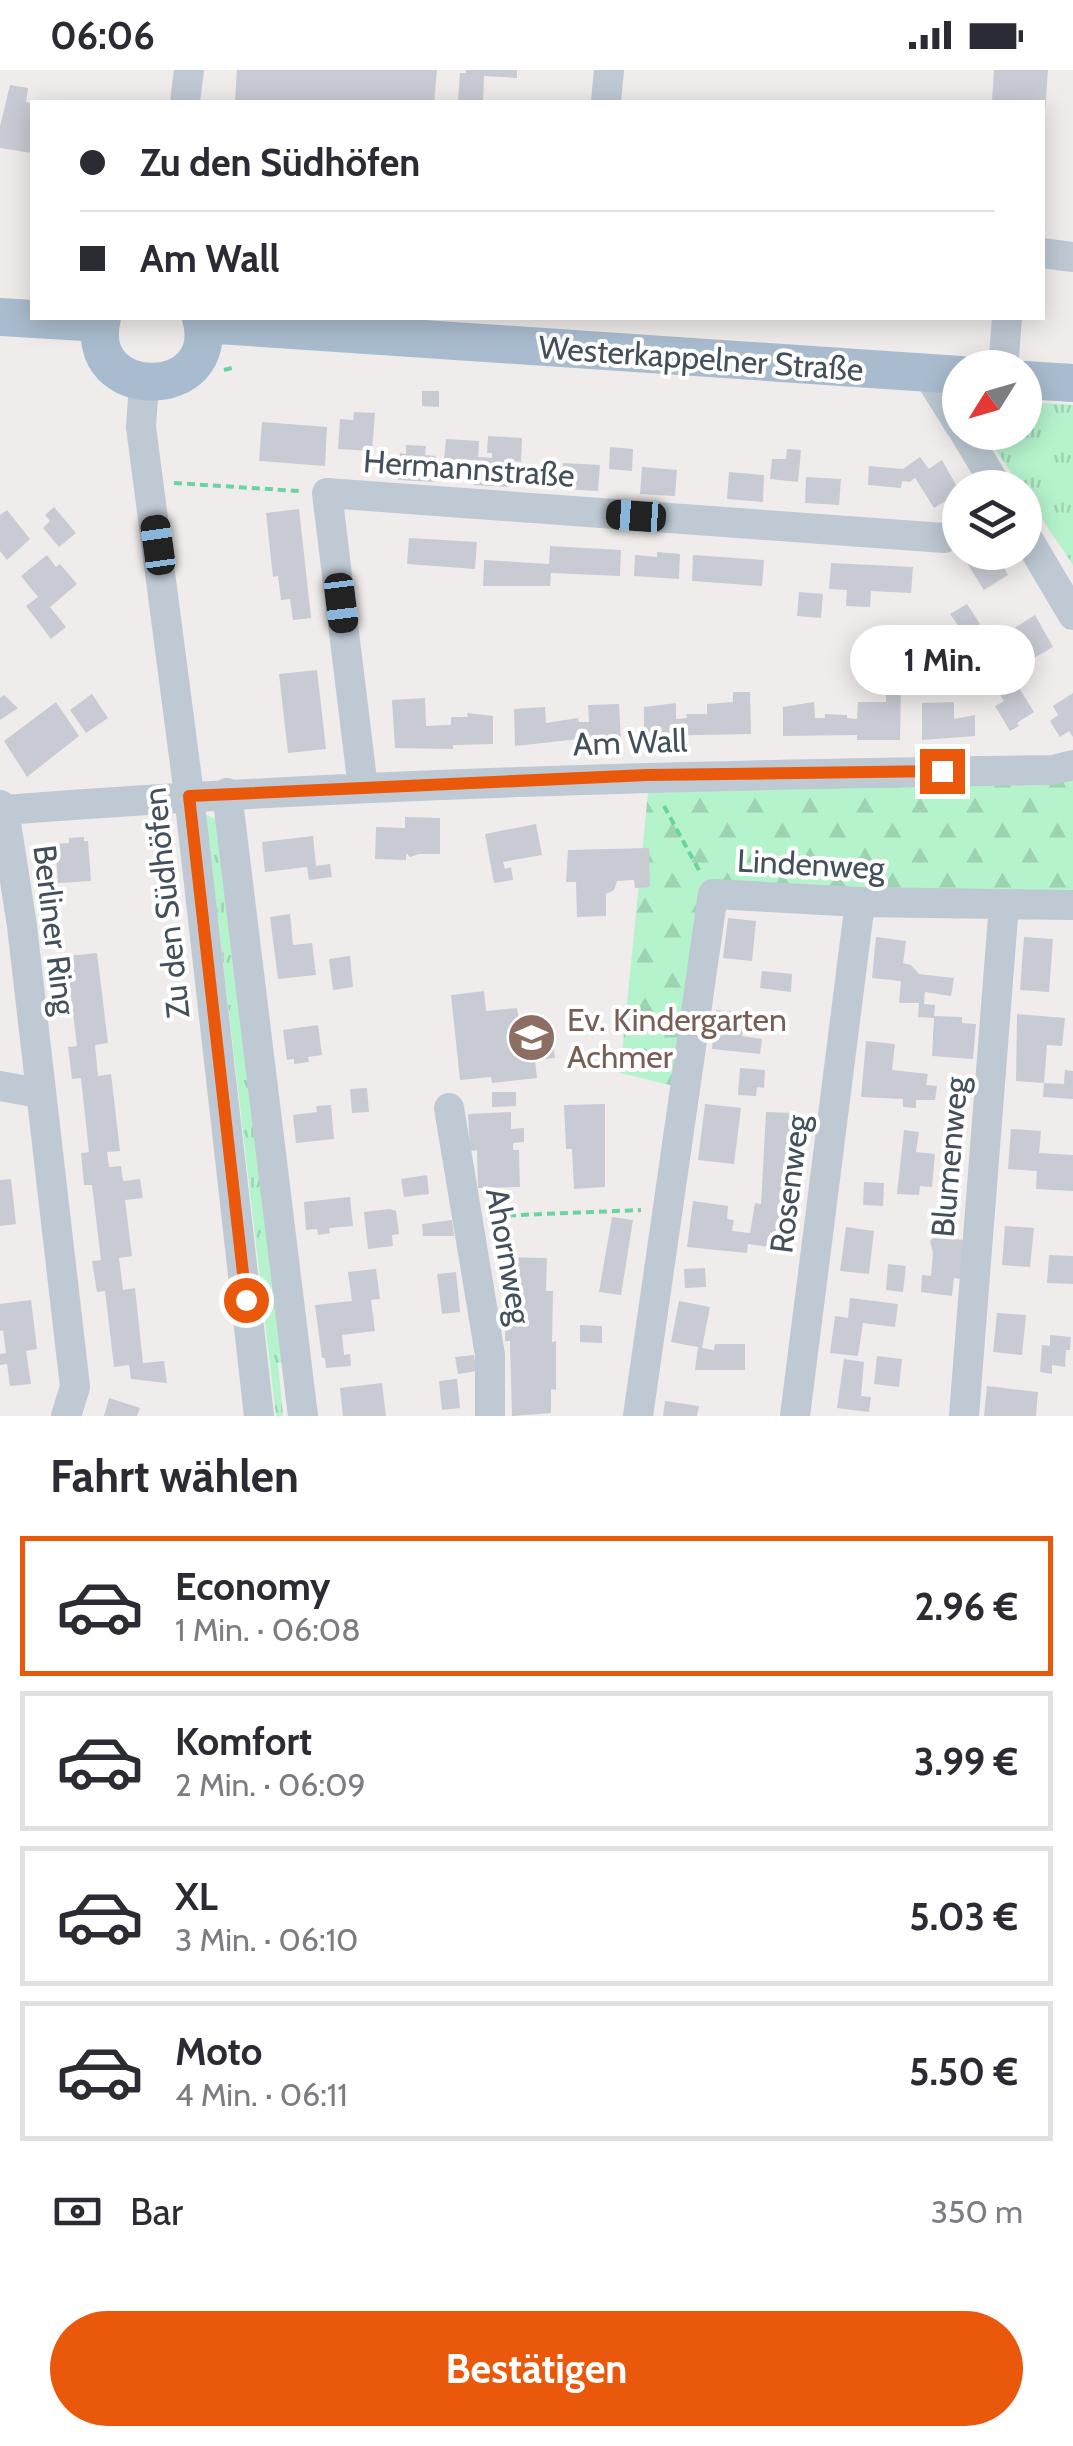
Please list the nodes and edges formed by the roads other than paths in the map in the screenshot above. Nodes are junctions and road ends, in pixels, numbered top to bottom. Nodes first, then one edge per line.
1 (190, 70) edge
2 (609, 70) edge
3 (185, 100) edge
4 (606, 100) edge
5 (1045, 253) edge
6 (1073, 257) edge
7 (0, 317) edge
8 (30, 318) edge
9 (101, 320) edge
10 (1007, 320) edge
11 (202, 321) edge
12 (1004, 350) edge
13 (942, 374) edge
14 (1042, 381) edge
15 (144, 383) junction
16 (1073, 383) edge
17 (942, 538) edge
18 (1042, 563) edge
19 (1073, 615) edge
20 (1073, 765) edge
21 (364, 788) junction
22 (228, 794) junction
23 (189, 796) junction
24 (2, 808) edge
25 (860, 902) junction
26 (1004, 904) junction
27 (1073, 905) edge
28 (0, 1086) edge
29 (39, 1093) junction
30 (449, 1108) dead end
31 (66, 1416) edge
32 (259, 1416) edge
33 (304, 1416) edge
34 (490, 1416) edge
35 (638, 1416) edge
36 (795, 1416) edge
37 (964, 1416) edge

1 - 3 street
2 - 4 street
5 - 6 street
7 - 8 main road
9 - 15 main road
10 - 12 street
11 - 13 main road, Westerkappelner Straße
11 - 15 main road
14 - 16 main road
15 - 23 street, Zu den Südhöfen
17 - 21 street, Hermannstraße
18 - 19 street
20 - 21 street, Am Wall
21 - 22 street, Am Wall
22 - 23 street, Am Wall
22 - 33 street
23 - 24 street, Berliner Ring
23 - 32 street, Zu den Südhöfen
24 - 29 street, Berliner Ring
25 - 26 street, Lindenweg
25 - 35 street, Lindenweg
25 - 36 street, Rosenweg
26 - 27 street, Lindenweg
26 - 37 street, Blumenweg
28 - 29 street
29 - 31 street, Berliner Ring
30 - 34 street, Ahornweg

